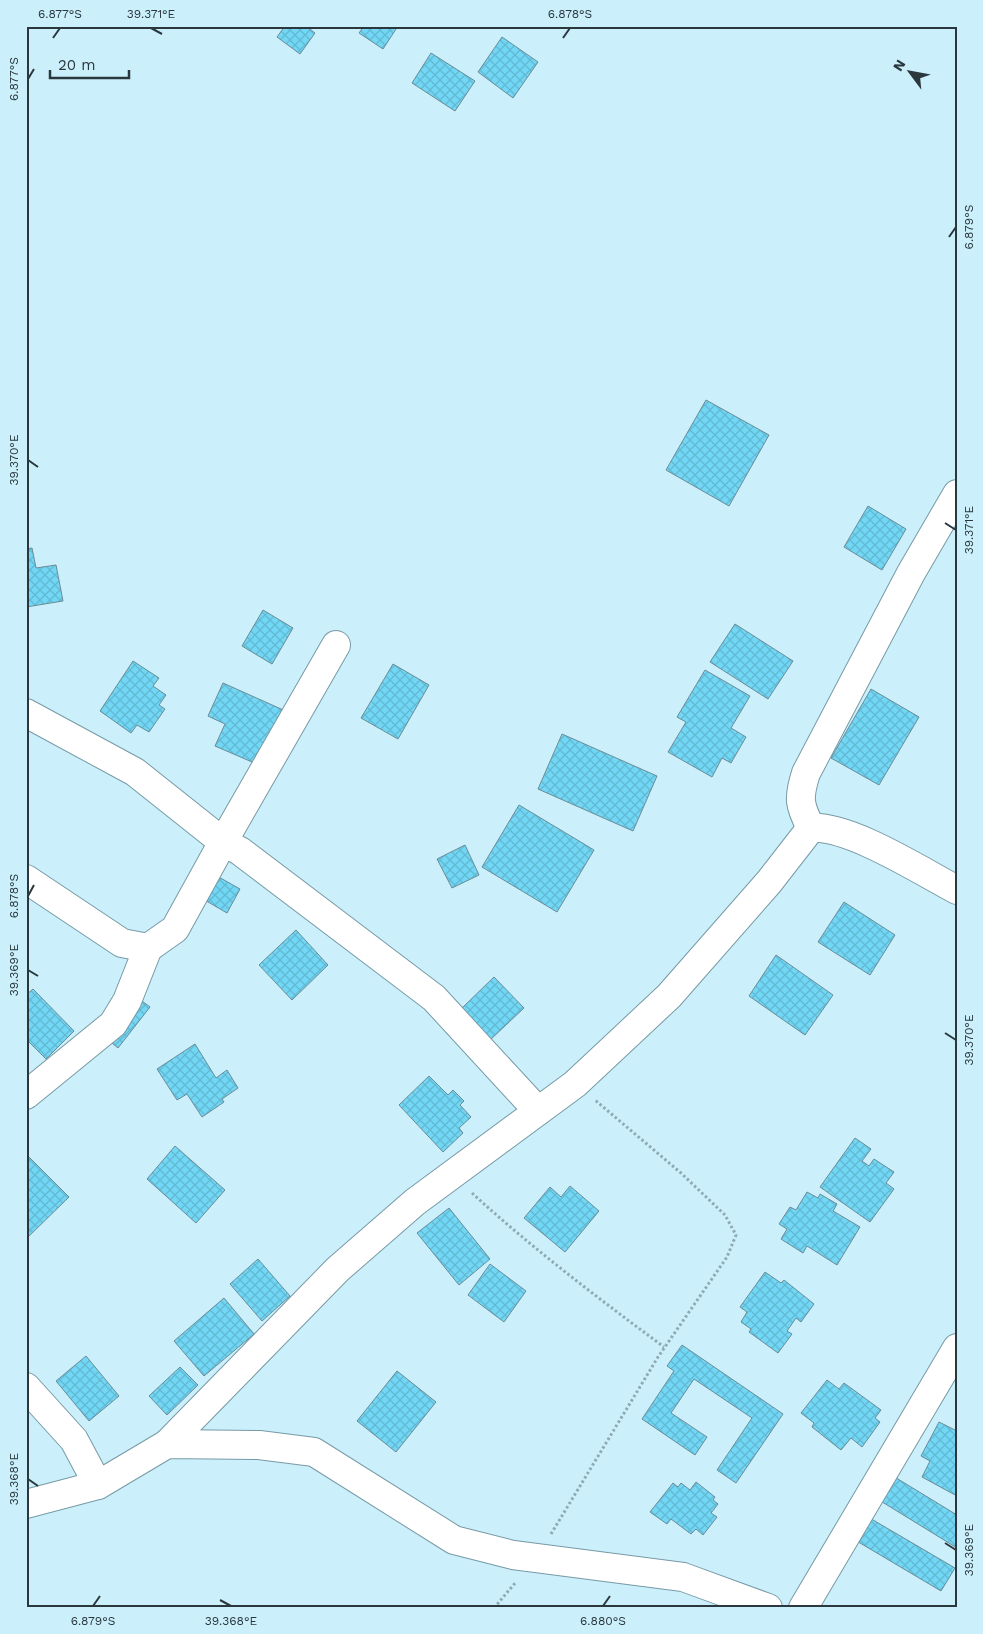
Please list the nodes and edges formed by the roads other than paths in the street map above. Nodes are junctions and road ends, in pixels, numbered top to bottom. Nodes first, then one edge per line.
1 (957, 494) edge
2 (336, 645) dead end
3 (26, 713) edge
4 (811, 828) junction
5 (222, 842) junction
6 (26, 878) edge
7 (957, 890) edge
8 (148, 948) junction
9 (26, 1095) edge
10 (538, 1111) junction
11 (957, 1348) edge
12 (26, 1386) edge
13 (167, 1444) junction
14 (98, 1485) junction
15 (26, 1504) edge
16 (768, 1608) edge
17 (803, 1608) edge

1 - 4 street
2 - 5 street
3 - 5 street
4 - 7 street
4 - 10 street
5 - 8 street
5 - 10 street
6 - 8 street
8 - 9 street
10 - 13 street
11 - 17 street
12 - 14 street
13 - 14 street
13 - 16 street
14 - 15 street

